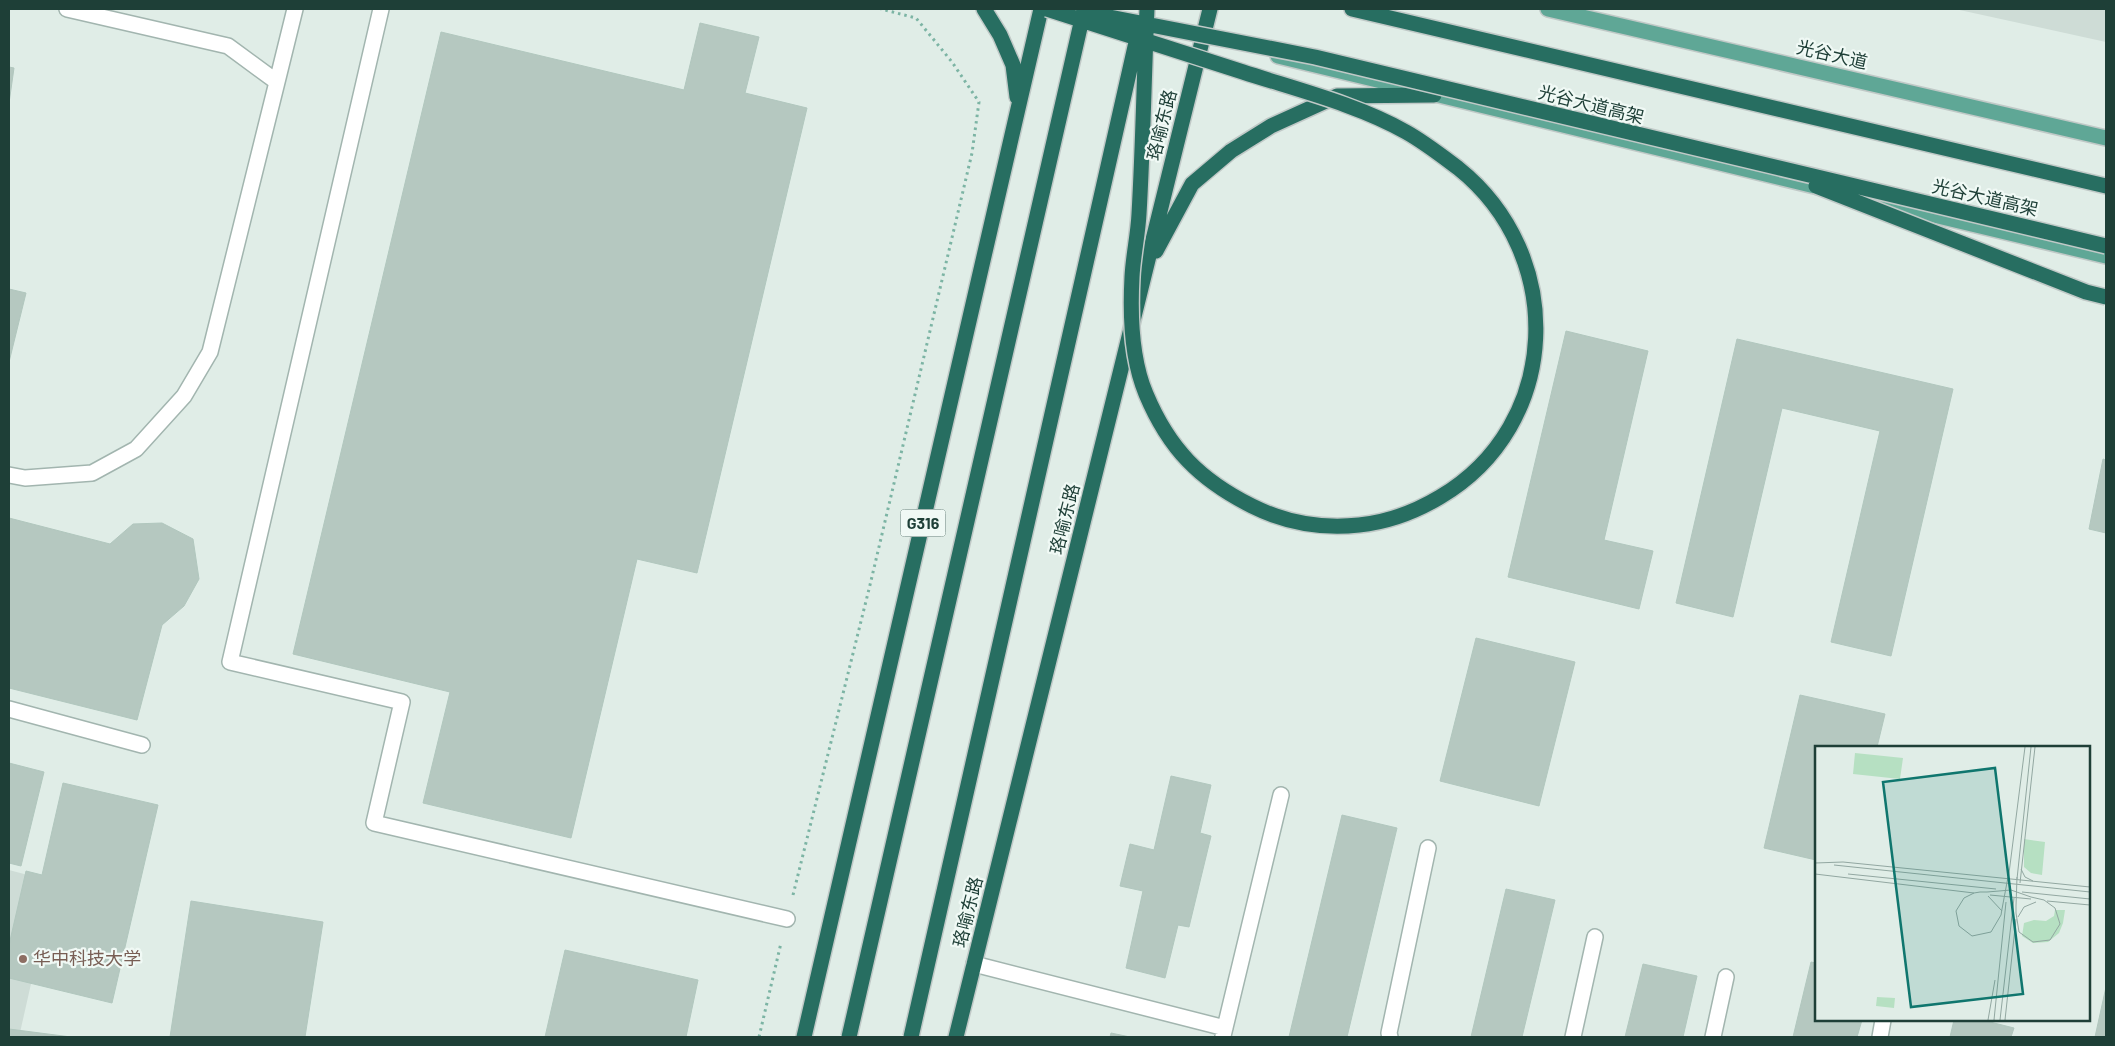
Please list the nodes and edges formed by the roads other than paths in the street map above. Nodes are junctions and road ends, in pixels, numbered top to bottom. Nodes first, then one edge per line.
1 (67, 9) edge
2 (295, 9) edge
3 (380, 9) edge
4 (984, 9) edge
5 (1041, 9) edge
6 (1047, 9) edge
7 (1066, 9) edge
8 (1084, 9) edge
9 (1143, 9) edge
10 (1147, 9) edge
11 (1210, 9) edge
12 (1352, 9) edge
13 (1548, 9) edge
14 (1121, 19) dead end
15 (1203, 38) junction
16 (277, 82) junction
17 (1434, 95) junction
18 (1019, 109) junction
19 (2106, 138) edge
20 (1765, 166) junction
21 (2106, 186) edge
22 (2106, 246) edge
23 (2106, 256) edge
24 (1146, 270) junction
25 (2106, 297) edge
26 (9, 475) edge
27 (9, 709) edge
28 (142, 745) dead end
29 (1281, 795) dead end
30 (1428, 848) dead end
31 (787, 918) road end
32 (1595, 938) dead end
33 (974, 964) junction
34 (1726, 977) dead end
35 (1884, 1021) edge
36 (1224, 1033) edge
37 (804, 1037) edge
38 (849, 1037) edge
39 (911, 1037) edge
40 (956, 1037) edge
41 (1390, 1037) edge
42 (1573, 1037) edge
43 (1713, 1037) edge
44 (1880, 1037) edge

1 - 16 street
2 - 16 street
3 - 31 street
4 - 18 highway
5 - 18 highway, G316
6 - 10 highway, bridge
7 - 20 highway, 光谷大道高架, bridge
8 - 38 highway, bridge
9 - 39 highway, bridge
11 - 15 highway, 珞喻东路
12 - 21 highway
13 - 19 main road, 光谷大道
14 - 15 main road
15 - 17 main road
15 - 24 highway, 珞喻东路
16 - 26 street
17 - 23 main road
17 - 24 highway
18 - 37 highway, G316
20 - 22 highway, 光谷大道高架, bridge
20 - 25 highway, bridge
24 - 33 highway, 珞喻东路
27 - 28 street
29 - 36 street
30 - 41 street
32 - 42 street
33 - 36 street
33 - 40 highway, 珞喻东路
34 - 43 street
35 - 44 street

